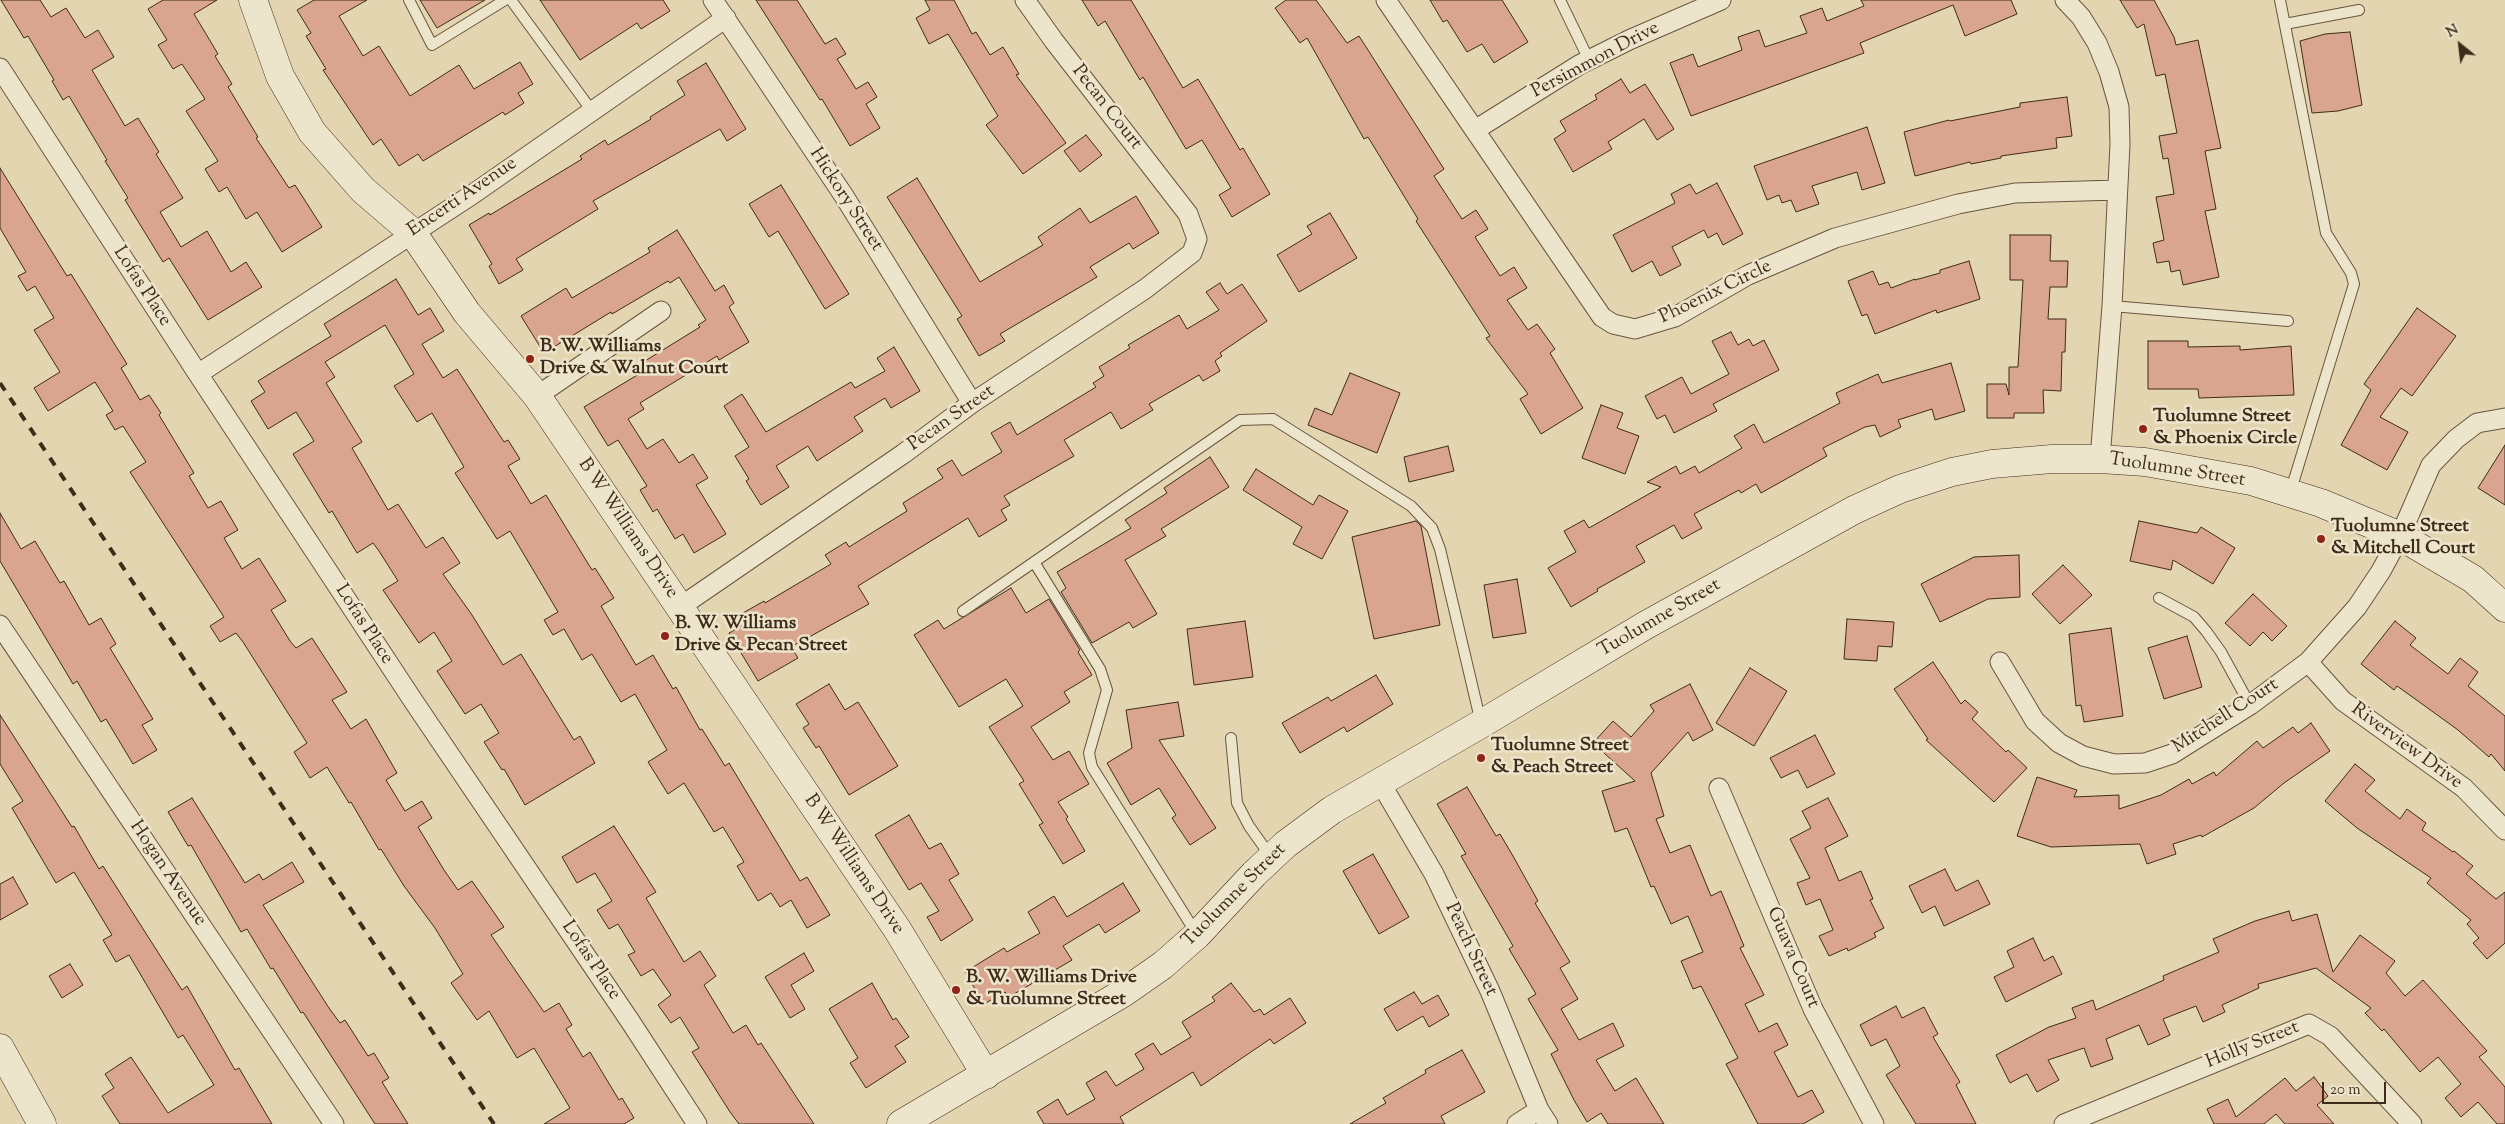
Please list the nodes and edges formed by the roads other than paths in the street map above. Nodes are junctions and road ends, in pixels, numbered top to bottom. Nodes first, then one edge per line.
1 (253, 0) edge
2 (409, 0) edge
3 (505, 0) edge
4 (511, 0) edge
5 (713, 0) edge
6 (1025, 0) edge
7 (1386, 0) edge
8 (1560, 0) edge
9 (1721, 0) edge
10 (2065, 0) edge
11 (2280, 0) edge
12 (2359, 10) dead end
13 (726, 18) junction
14 (2286, 24) junction
15 (1589, 60) junction
16 (0, 68) edge
17 (592, 111) junction
18 (1475, 130) junction
19 (2117, 190) junction
20 (1188, 216) joint
21 (412, 232) junction
22 (2112, 306) junction
23 (662, 311) dead end
24 (2288, 321) dead end
25 (198, 374) junction
26 (537, 396) junction
27 (972, 402) junction
28 (2505, 418) edge
29 (2100, 459) junction
30 (2290, 494) junction
31 (2400, 536) junction
32 (1034, 562) junction
33 (2159, 598) dead end
34 (680, 607) junction
35 (2505, 608) edge
36 (963, 611) dead end
37 (0, 626) edge
38 (2000, 662) dead end
39 (2308, 662) junction
40 (2250, 705) junction
41 (1481, 724) junction
42 (1231, 738) dead end
43 (1380, 782) junction
44 (1719, 788) dead end
45 (2505, 830) edge
46 (1271, 858) junction
47 (1198, 935) junction
48 (0, 1048) edge
49 (986, 1075) junction
50 (1543, 1117) edge
51 (42, 1124) edge
52 (334, 1124) edge
53 (697, 1124) edge
54 (901, 1124) edge
55 (1517, 1124) edge
56 (1874, 1124) edge
57 (2064, 1124) edge
58 (2412, 1124) edge

1 - 21 main road, B W Williams Drive
2 - 3 lane
4 - 17 lane
5 - 13 street, Hickory Street
6 - 20 street, Pecan Court
7 - 18 street, Phoenix Circle
8 - 15 lane
9 - 15 street, Persimmon Drive
10 - 19 street
11 - 14 lane
12 - 14 lane
13 - 17 street, Encerti Avenue
13 - 27 street, Hickory Street
14 - 30 lane
15 - 18 street, Persimmon Drive
16 - 25 street, Lofas Place
17 - 21 street, Encerti Avenue
18 - 19 street, Phoenix Circle
19 - 22 street
20 - 27 street, Pecan Street
21 - 25 street, Encerti Avenue
21 - 26 main road, B W Williams Drive
22 - 24 lane
22 - 29 street
23 - 26 street
25 - 53 street, Lofas Place
26 - 34 main road, B W Williams Drive
27 - 34 street, Pecan Street
28 - 31 street, Mitchell Court
29 - 30 main road, Tuolumne Street
29 - 41 main road, Tuolumne Street
30 - 31 main road, Tuolumne Street
31 - 35 main road, Tuolumne Street
31 - 39 street, Mitchell Court
32 - 36 lane
32 - 41 lane
32 - 47 lane
33 - 40 lane
34 - 49 main road, B W Williams Drive
37 - 52 street, Hogan Avenue
38 - 40 street, Mitchell Court
39 - 40 street, Mitchell Court
39 - 45 street, Riverview Drive
41 - 43 main road, Tuolumne Street
42 - 46 lane
43 - 46 main road, Tuolumne Street
43 - 50 street, Peach Street
44 - 56 street, Guava Court
46 - 47 main road, Tuolumne Street
47 - 49 main road, Tuolumne Street
48 - 51 main road
49 - 54 main road, Tuolumne Street
50 - 55 street
57 - 58 street, Holly Street

